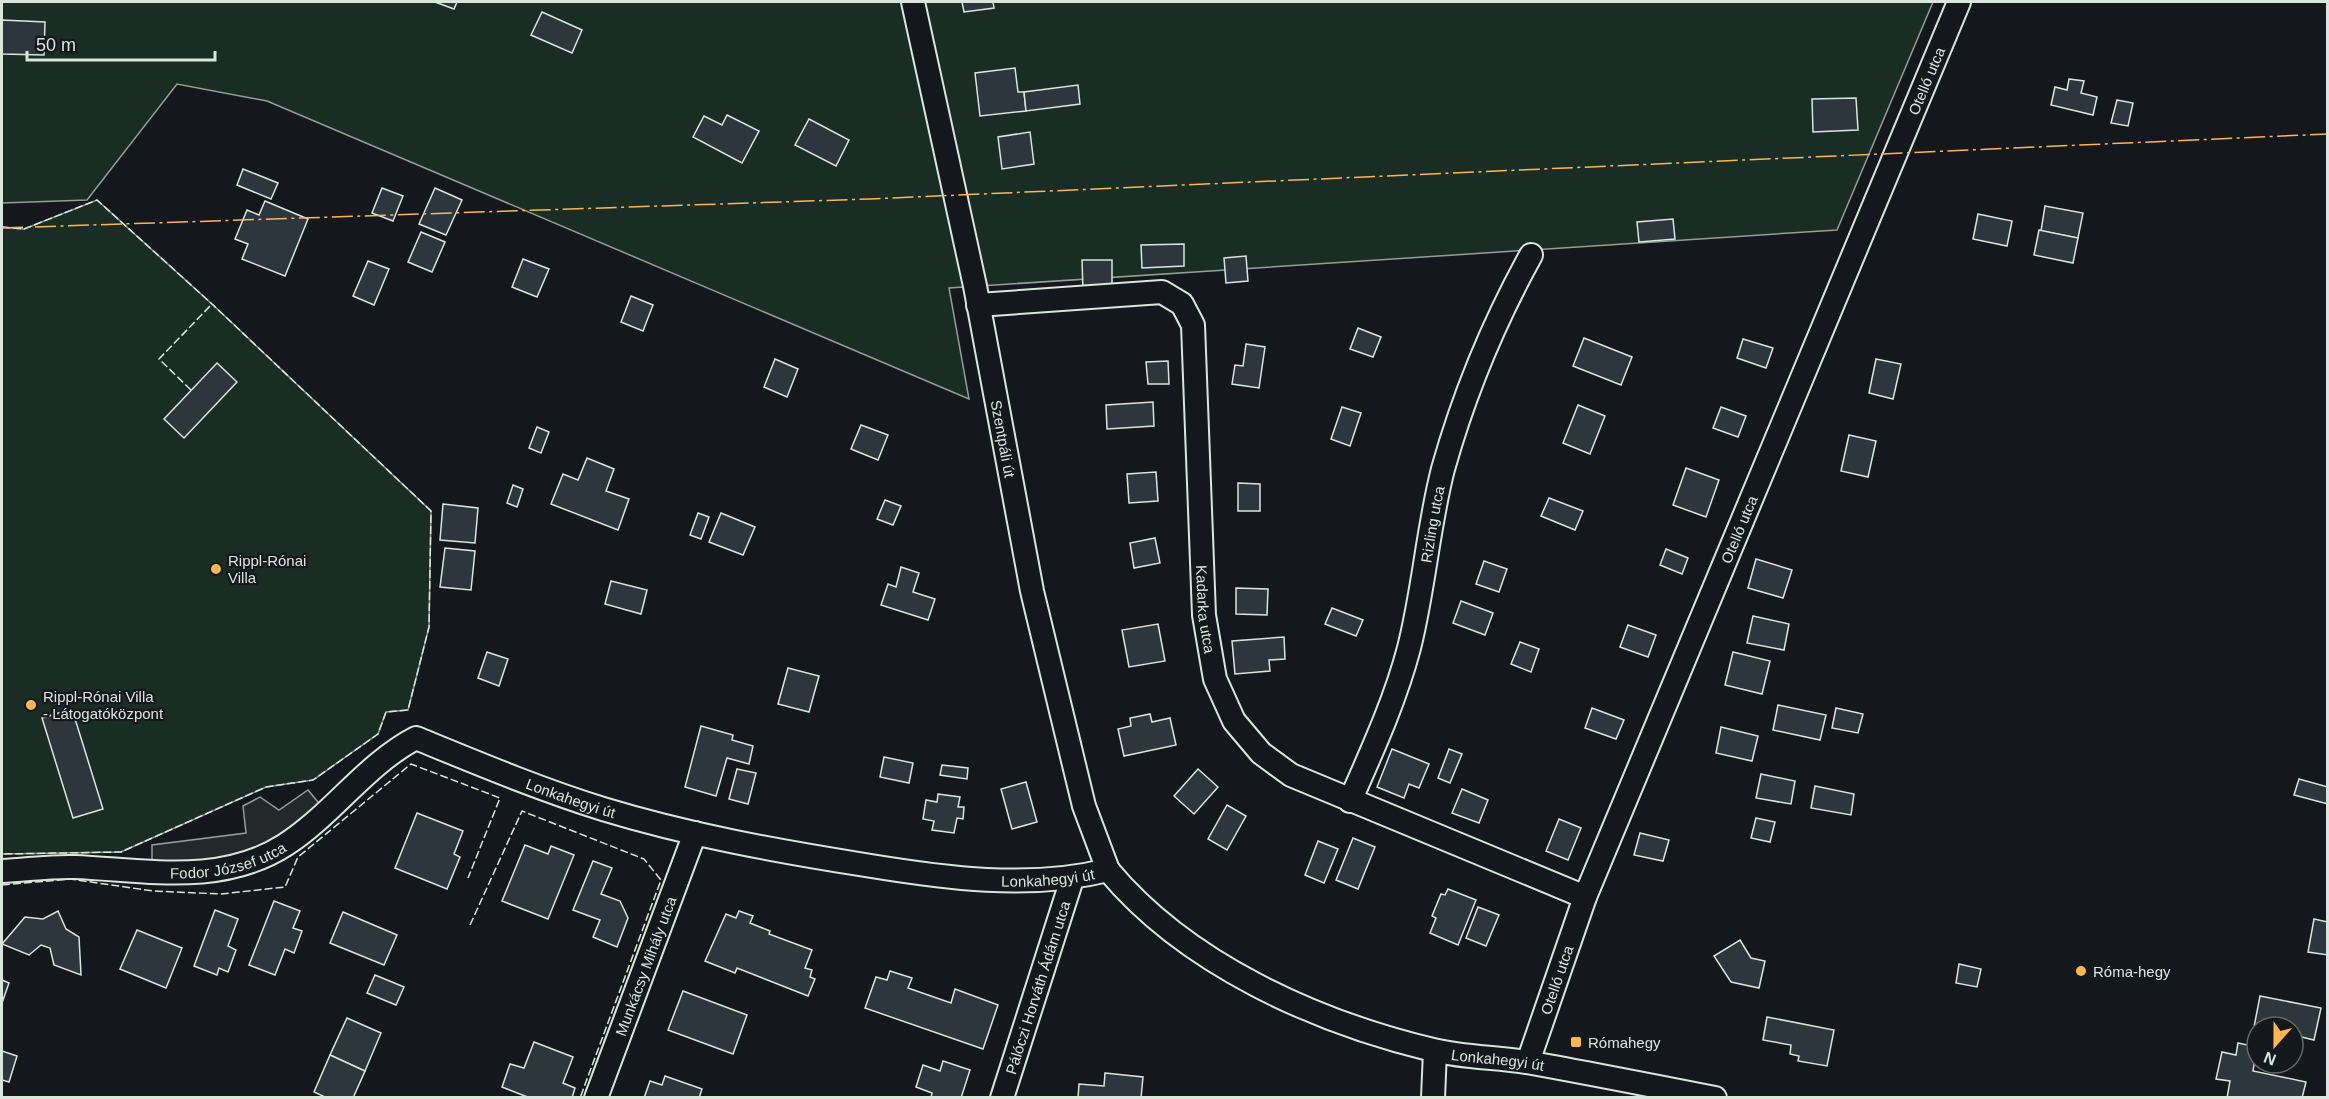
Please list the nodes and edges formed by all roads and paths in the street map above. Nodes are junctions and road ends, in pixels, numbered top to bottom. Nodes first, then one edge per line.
1 (913, 2) edge
2 (1959, 2) edge
3 (1531, 255) dead end
4 (978, 305) junction
5 (416, 738) joint
6 (1350, 801) junction
7 (695, 833) junction
8 (1108, 870) junction
9 (2, 871) edge
10 (1072, 879) junction
11 (1586, 897) junction
12 (1435, 1051) junction
13 (1528, 1062) junction
14 (596, 1098) edge
15 (1002, 1098) edge
16 (1434, 1098) edge
17 (1715, 1098) edge

1 - 4 street, Szentpáli út
2 - 11 street, Otelló utca
3 - 6 street, Rizling utca
4 - 6 street, Kadarka utca
4 - 8 street, Szentpáli út
5 - 7 street, Lonkahegyi út
5 - 9 street, Fodor József utca
6 - 11 street, Kadarka utca
7 - 10 street, Lonkahegyi út
7 - 14 street, Munkácsy Mihály utca
8 - 10 street, Lonkahegyi út
8 - 12 street, Lonkahegyi út
10 - 15 street, Pálóczi Horváth Ádám utca
11 - 13 street, Otelló utca
12 - 13 street, Lonkahegyi út
12 - 16 street
13 - 17 street, Lonkahegyi út

